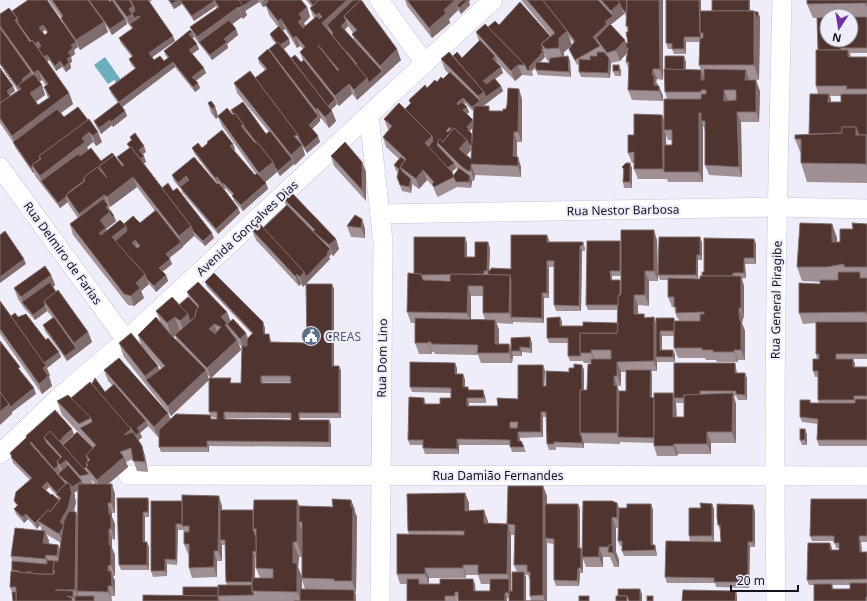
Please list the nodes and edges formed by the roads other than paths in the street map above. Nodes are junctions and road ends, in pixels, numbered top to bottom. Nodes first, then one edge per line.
1 (379, 0) edge
2 (493, 0) edge
3 (782, 0) edge
4 (424, 62) junction
5 (368, 116) junction
6 (0, 167) edge
7 (777, 207) junction
8 (867, 209) edge
9 (380, 214) junction
10 (126, 340) junction
11 (0, 454) edge
12 (128, 475) dead end
13 (380, 476) junction
14 (774, 476) junction
15 (867, 476) edge
16 (380, 601) edge
17 (776, 601) edge

1 - 4 street
2 - 4 street, Avenida Gonçalves Dias
3 - 7 street, Rua General Piragibe
4 - 5 street, Avenida Gonçalves Dias
5 - 9 street, Rua Dom Lino
5 - 10 street, Avenida Gonçalves Dias
6 - 10 street, Rua Delmiro de Farias
7 - 8 street, Rua Nestor Barbosa
7 - 9 street, Rua Nestor Barbosa
7 - 14 street, Rua General Piragibe
9 - 13 street, Rua Dom Lino
10 - 11 street, Avenida Gonçalves Dias
12 - 13 street, Rua Damião Fernandes
13 - 14 street, Rua Damião Fernandes
13 - 16 street, Rua Dom Lino
14 - 15 street, Rua Damião Fernandes
14 - 17 street, Rua General Piragibe

